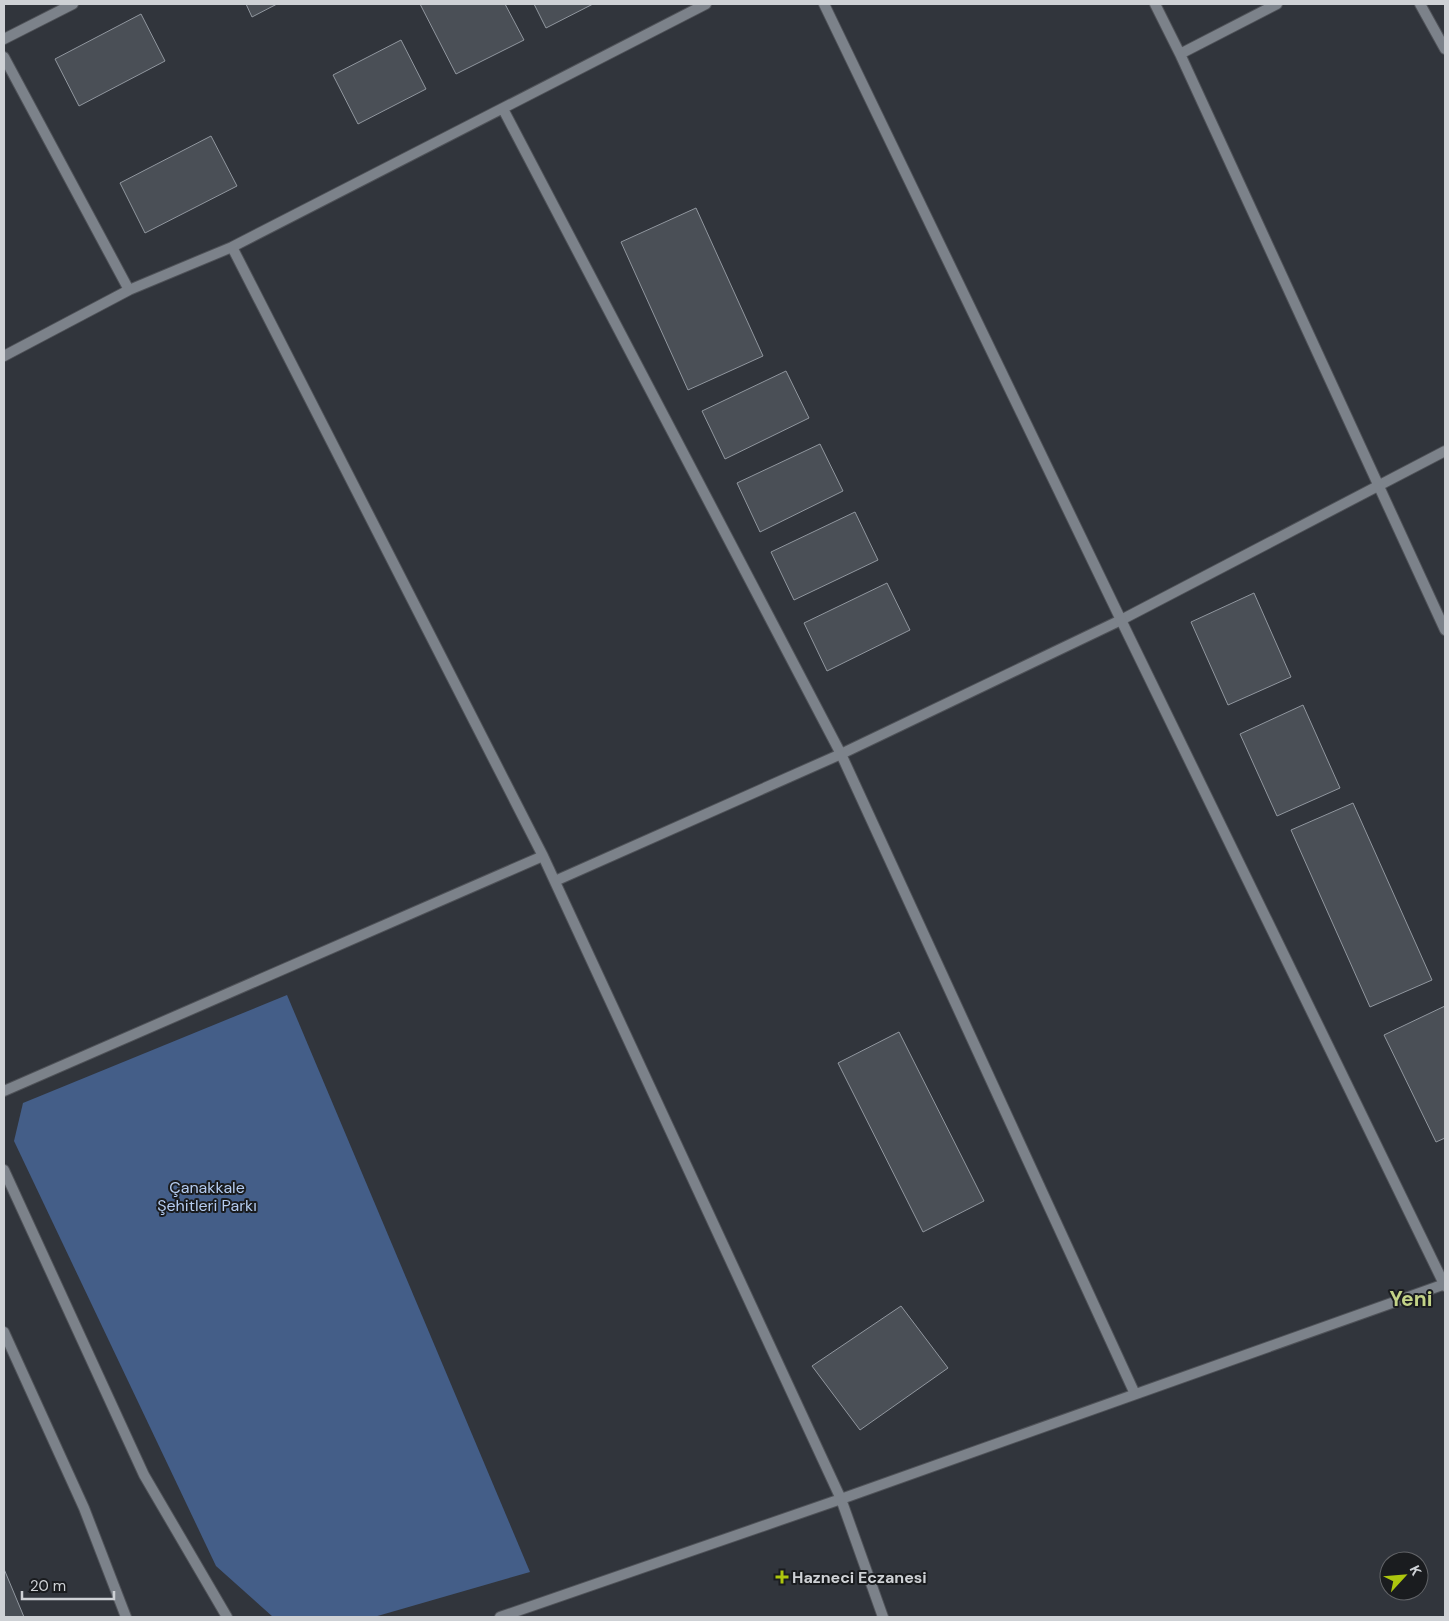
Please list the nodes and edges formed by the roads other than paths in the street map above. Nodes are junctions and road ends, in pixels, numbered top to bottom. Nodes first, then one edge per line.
1 (73, 4) edge
2 (706, 4) edge
3 (824, 4) edge
4 (1155, 4) edge
5 (1277, 4) edge
6 (1420, 4) edge
7 (4, 39) edge
8 (1445, 49) edge
9 (1180, 54) junction
10 (4, 57) edge
11 (504, 109) junction
12 (232, 247) junction
13 (129, 290) junction
14 (4, 356) edge
15 (1445, 451) edge
16 (1379, 487) junction
17 (1121, 620) junction
18 (1445, 630) edge
19 (841, 754) junction
20 (543, 856) junction
21 (555, 881) junction
22 (4, 1091) edge
23 (4, 1170) edge
24 (1445, 1285) edge
25 (4, 1332) edge
26 (1135, 1394) junction
27 (841, 1499) junction
28 (126, 1617) edge
29 (227, 1617) edge
30 (500, 1617) edge
31 (883, 1617) edge

1 - 7 street
2 - 11 street
3 - 17 street
4 - 9 street
5 - 9 street
6 - 8 street
9 - 16 street
10 - 13 street
11 - 12 street
11 - 19 street
12 - 13 street
12 - 20 street
13 - 14 street
15 - 16 street
16 - 17 street
16 - 18 street
17 - 19 street
17 - 24 street
19 - 21 street
19 - 26 street
20 - 21 street
20 - 22 street
21 - 27 street
23 - 29 street
24 - 26 street
25 - 28 street
26 - 27 street
27 - 30 street
27 - 31 street

